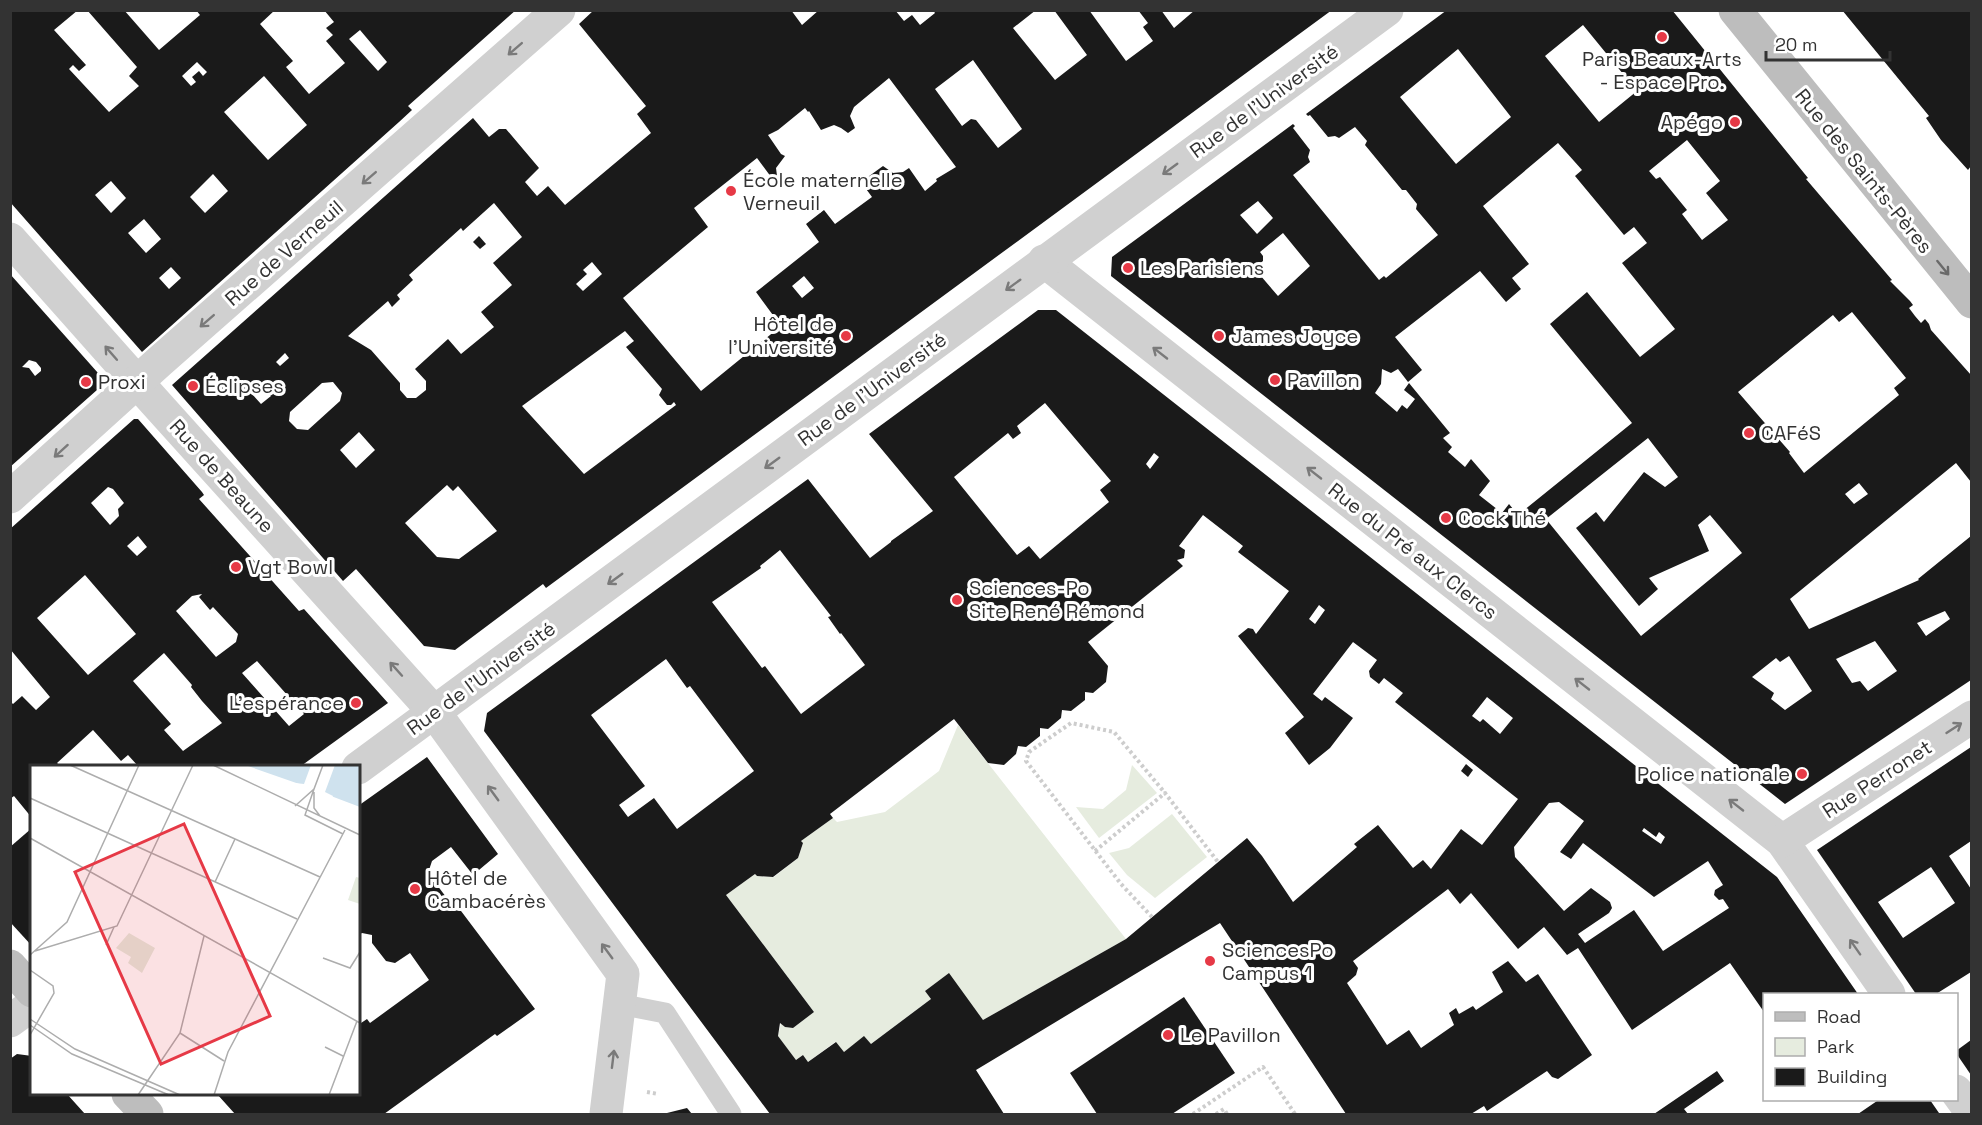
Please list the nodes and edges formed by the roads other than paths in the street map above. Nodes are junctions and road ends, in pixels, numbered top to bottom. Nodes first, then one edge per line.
1 (559, 10) edge
2 (1386, 10) edge
3 (1735, 10) edge
4 (10, 239) edge
5 (1044, 261) junction
6 (1971, 302) edge
7 (138, 382) junction
8 (10, 497) edge
9 (435, 713) junction
10 (1971, 717) edge
11 (360, 767) edge
12 (1782, 841) junction
13 (10, 966) edge
14 (30, 989) edge
15 (1888, 993) edge
16 (619, 1005) junction
17 (30, 1006) edge
18 (10, 1021) edge
19 (1958, 1094) edge
20 (129, 1095) edge
21 (1971, 1113) edge
22 (147, 1114) edge
23 (606, 1114) edge
24 (731, 1114) edge

1 -> 7 street, Rue de Verneuil
2 -> 5 street, Rue de l'Université
3 -> 6 street, Rue des Saints-Pères
7 -> 4 street, Rue de Beaune
5 -> 9 street, Rue de l'Université
12 -> 5 street, Rue du Pré aux Clercs
7 -> 8 street, Rue de Verneuil
9 -> 7 street, Rue de Beaune
9 - 11 street, Rue de l'Université
16 -> 9 street, Rue de Beaune
12 -> 10 street, Rue Perronet
15 -> 12 street, Rue du Pré aux Clercs
13 - 14 street
23 -> 16 street, Rue de Beaune
16 - 24 lane
17 - 18 street
19 - 21 street
20 - 22 street

